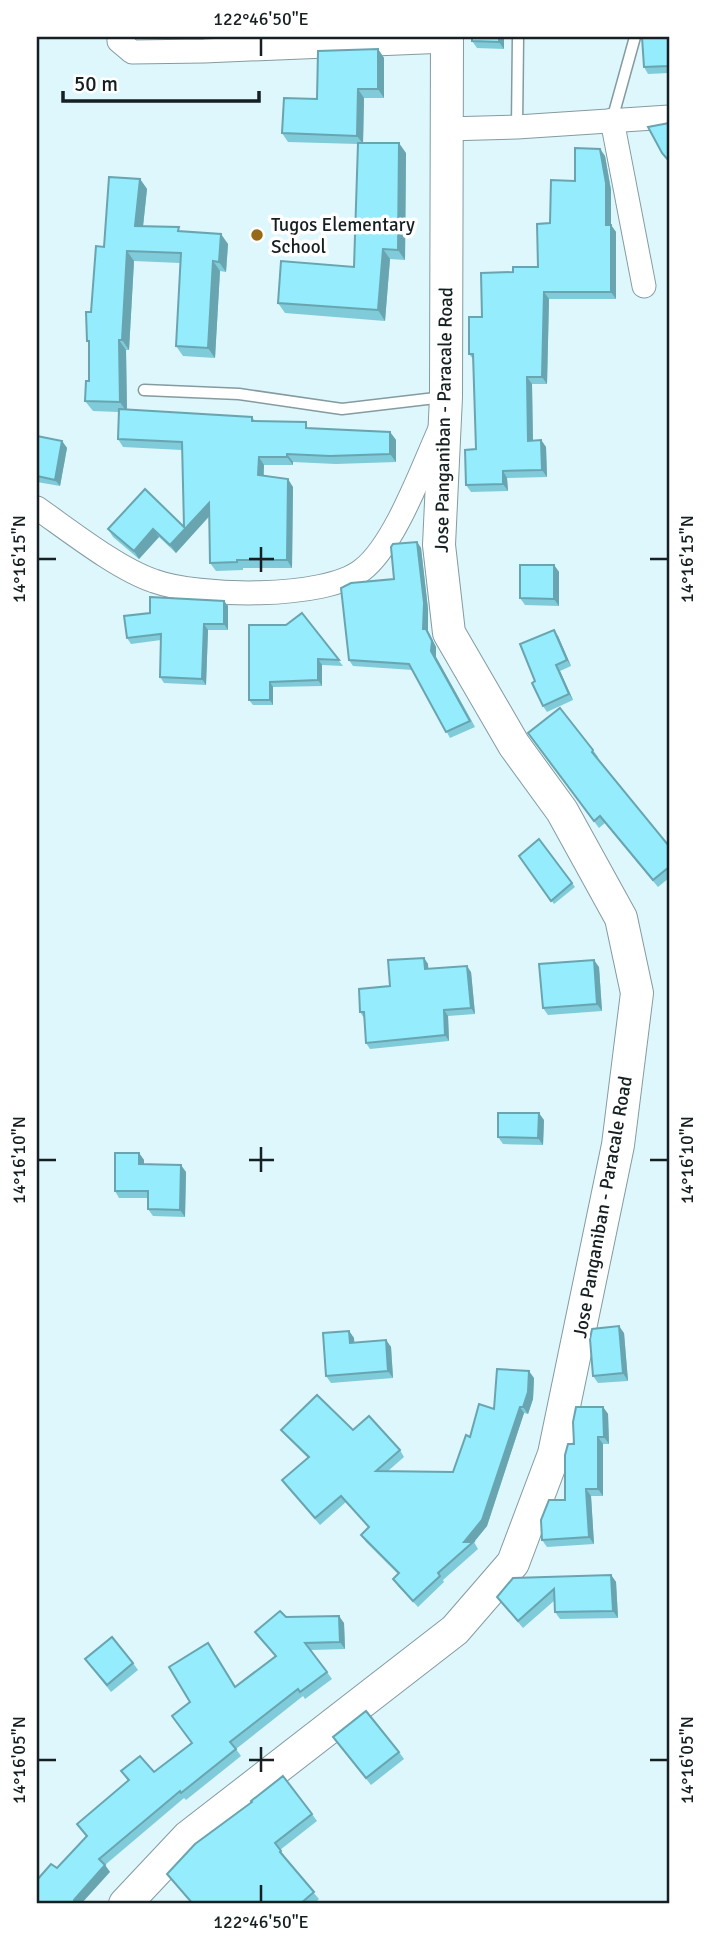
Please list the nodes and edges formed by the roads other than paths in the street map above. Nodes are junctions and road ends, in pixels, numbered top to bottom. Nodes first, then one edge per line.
1 (120, 37) edge
2 (518, 37) edge
3 (635, 37) edge
4 (447, 39) edge
5 (669, 117) edge
6 (612, 120) junction
7 (517, 127) junction
8 (446, 129) junction
9 (644, 286) dead end
10 (144, 390) dead end
11 (445, 408) junction
12 (37, 508) edge
13 (125, 1904) edge

1 - 4 street
2 - 7 lane
3 - 6 lane
4 - 8 main road, Jose Panganiban - Paracale Road
5 - 6 street
6 - 7 street
6 - 9 street
7 - 8 street
8 - 11 main road, Jose Panganiban - Paracale Road
10 - 11 lane
11 - 12 street
11 - 13 main road, Jose Panganiban - Paracale Road

